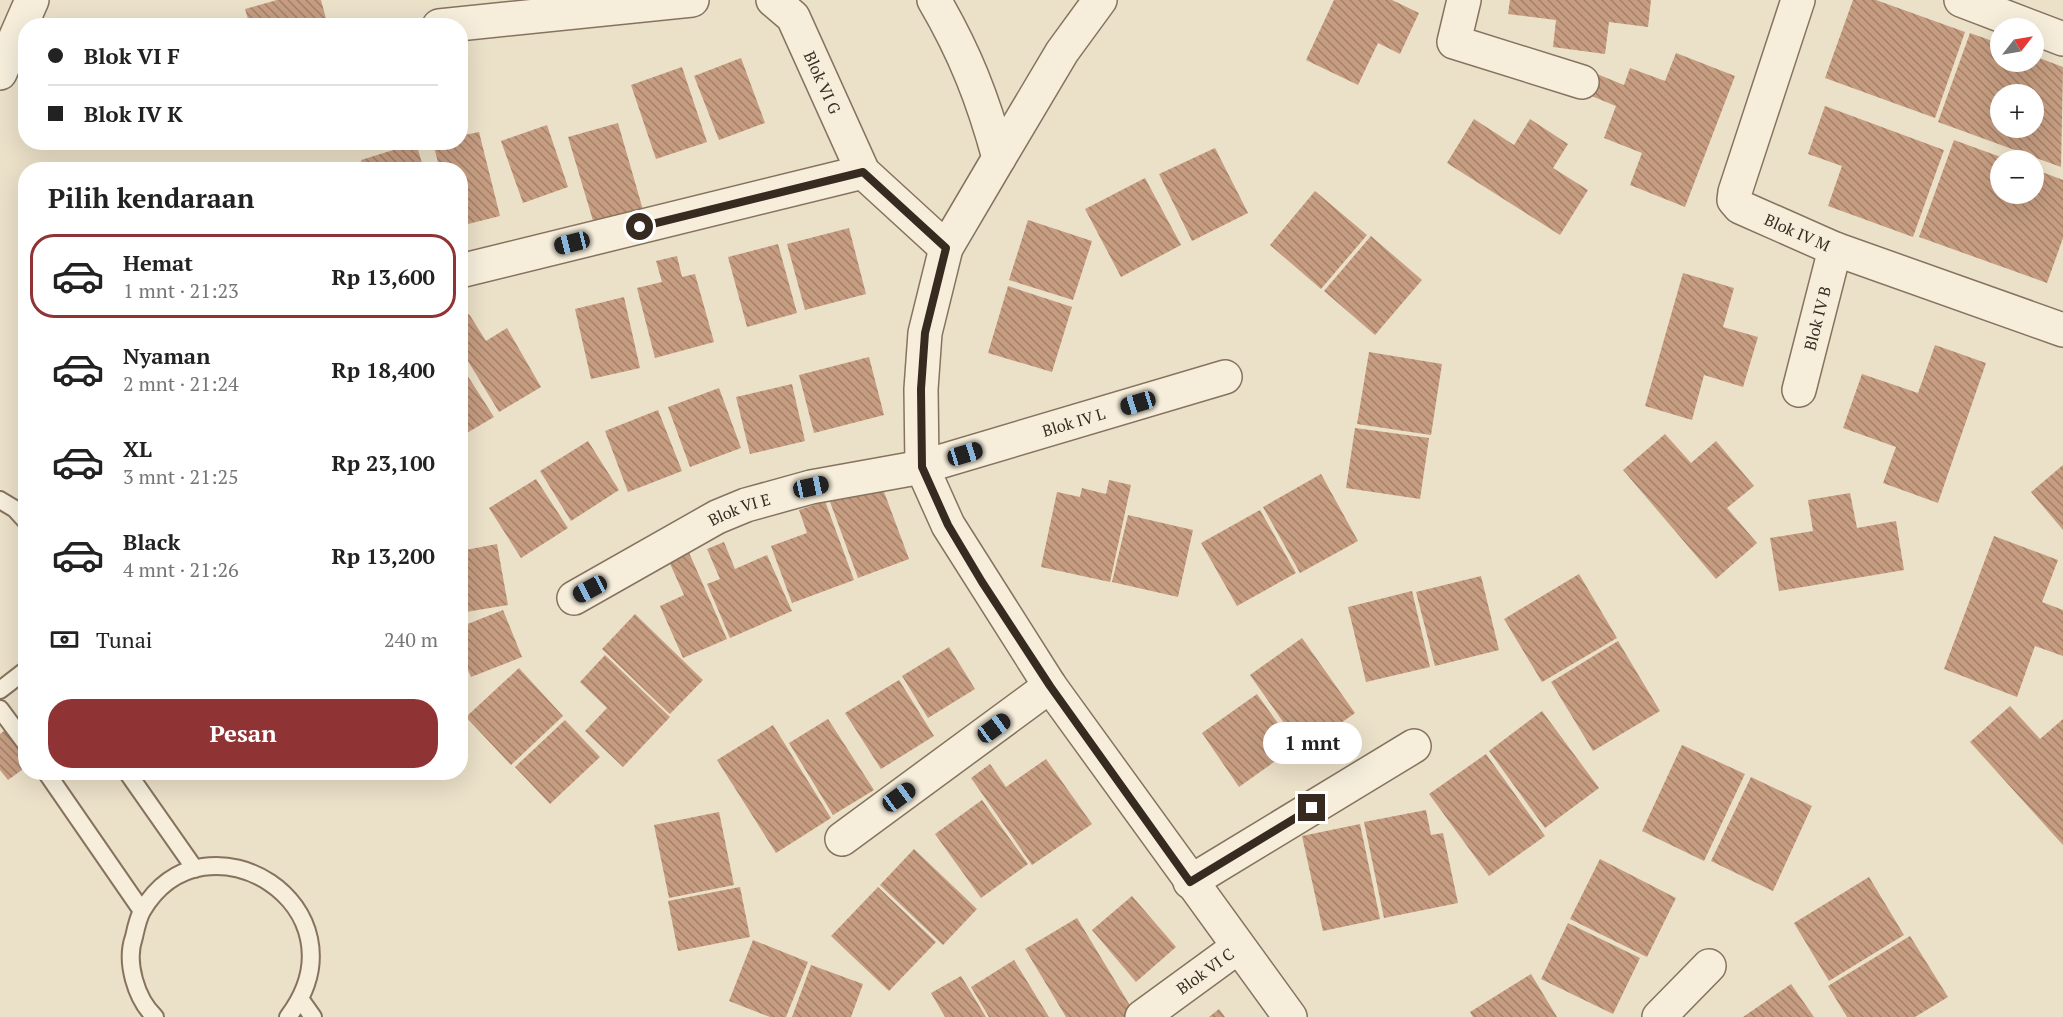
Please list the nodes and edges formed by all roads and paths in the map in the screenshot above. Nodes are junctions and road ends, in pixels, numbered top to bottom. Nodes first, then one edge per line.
1 (32, 0) edge
2 (692, 0) edge
3 (773, 0) edge
4 (934, 0) edge
5 (1100, 0) edge
6 (1464, 0) edge
7 (1798, 0) edge
8 (1962, 0) edge
9 (24, 18) edge
10 (468, 23) edge
11 (18, 32) edge
12 (2063, 39) edge
13 (0, 73) edge
14 (1582, 82) dead end
15 (999, 158) junction
16 (863, 172) junction
17 (946, 248) junction
18 (1835, 249) junction
19 (468, 269) edge
20 (2063, 330) edge
21 (1225, 377) dead end
22 (1799, 390) dead end
23 (922, 467) junction
24 (0, 500) edge
25 (18, 512) edge
26 (574, 598) dead end
27 (18, 676) edge
28 (1050, 686) junction
29 (0, 690) edge
30 (0, 708) edge
31 (18, 733) edge
32 (1414, 746) dead end
33 (52, 780) edge
34 (133, 780) edge
35 (842, 839) dead end
36 (195, 869) junction
37 (1190, 882) junction
38 (142, 911) junction
39 (1238, 947) junction
40 (1709, 966) dead end
41 (301, 1000) junction
42 (155, 1017) edge
43 (288, 1017) edge
44 (313, 1017) edge
45 (1142, 1017) edge
46 (1290, 1017) edge
47 (1659, 1017) edge

1 - 9 street
2 - 10 street
3 - 16 street, Blok VI G
4 - 15 street
5 - 15 street
6 - 14 street
7 - 18 street, Blok IV M
8 - 12 street
11 - 13 street
15 - 17 street
16 - 17 street
16 - 19 street
17 - 23 street
18 - 20 street, Blok IV M
18 - 22 street, Blok IV B
21 - 23 street, Blok IV L
23 - 26 street, Blok VI E
23 - 28 street
24 - 25 lane
27 - 29 lane
28 - 35 street
28 - 37 street
30 - 31 lane
32 - 37 street
33 - 38 lane
34 - 36 lane
36 - 38 lane
36 - 41 lane
37 - 39 street
38 - 42 lane
39 - 45 street, Blok VI C
39 - 46 street
40 - 47 street
41 - 43 lane
41 - 44 lane

